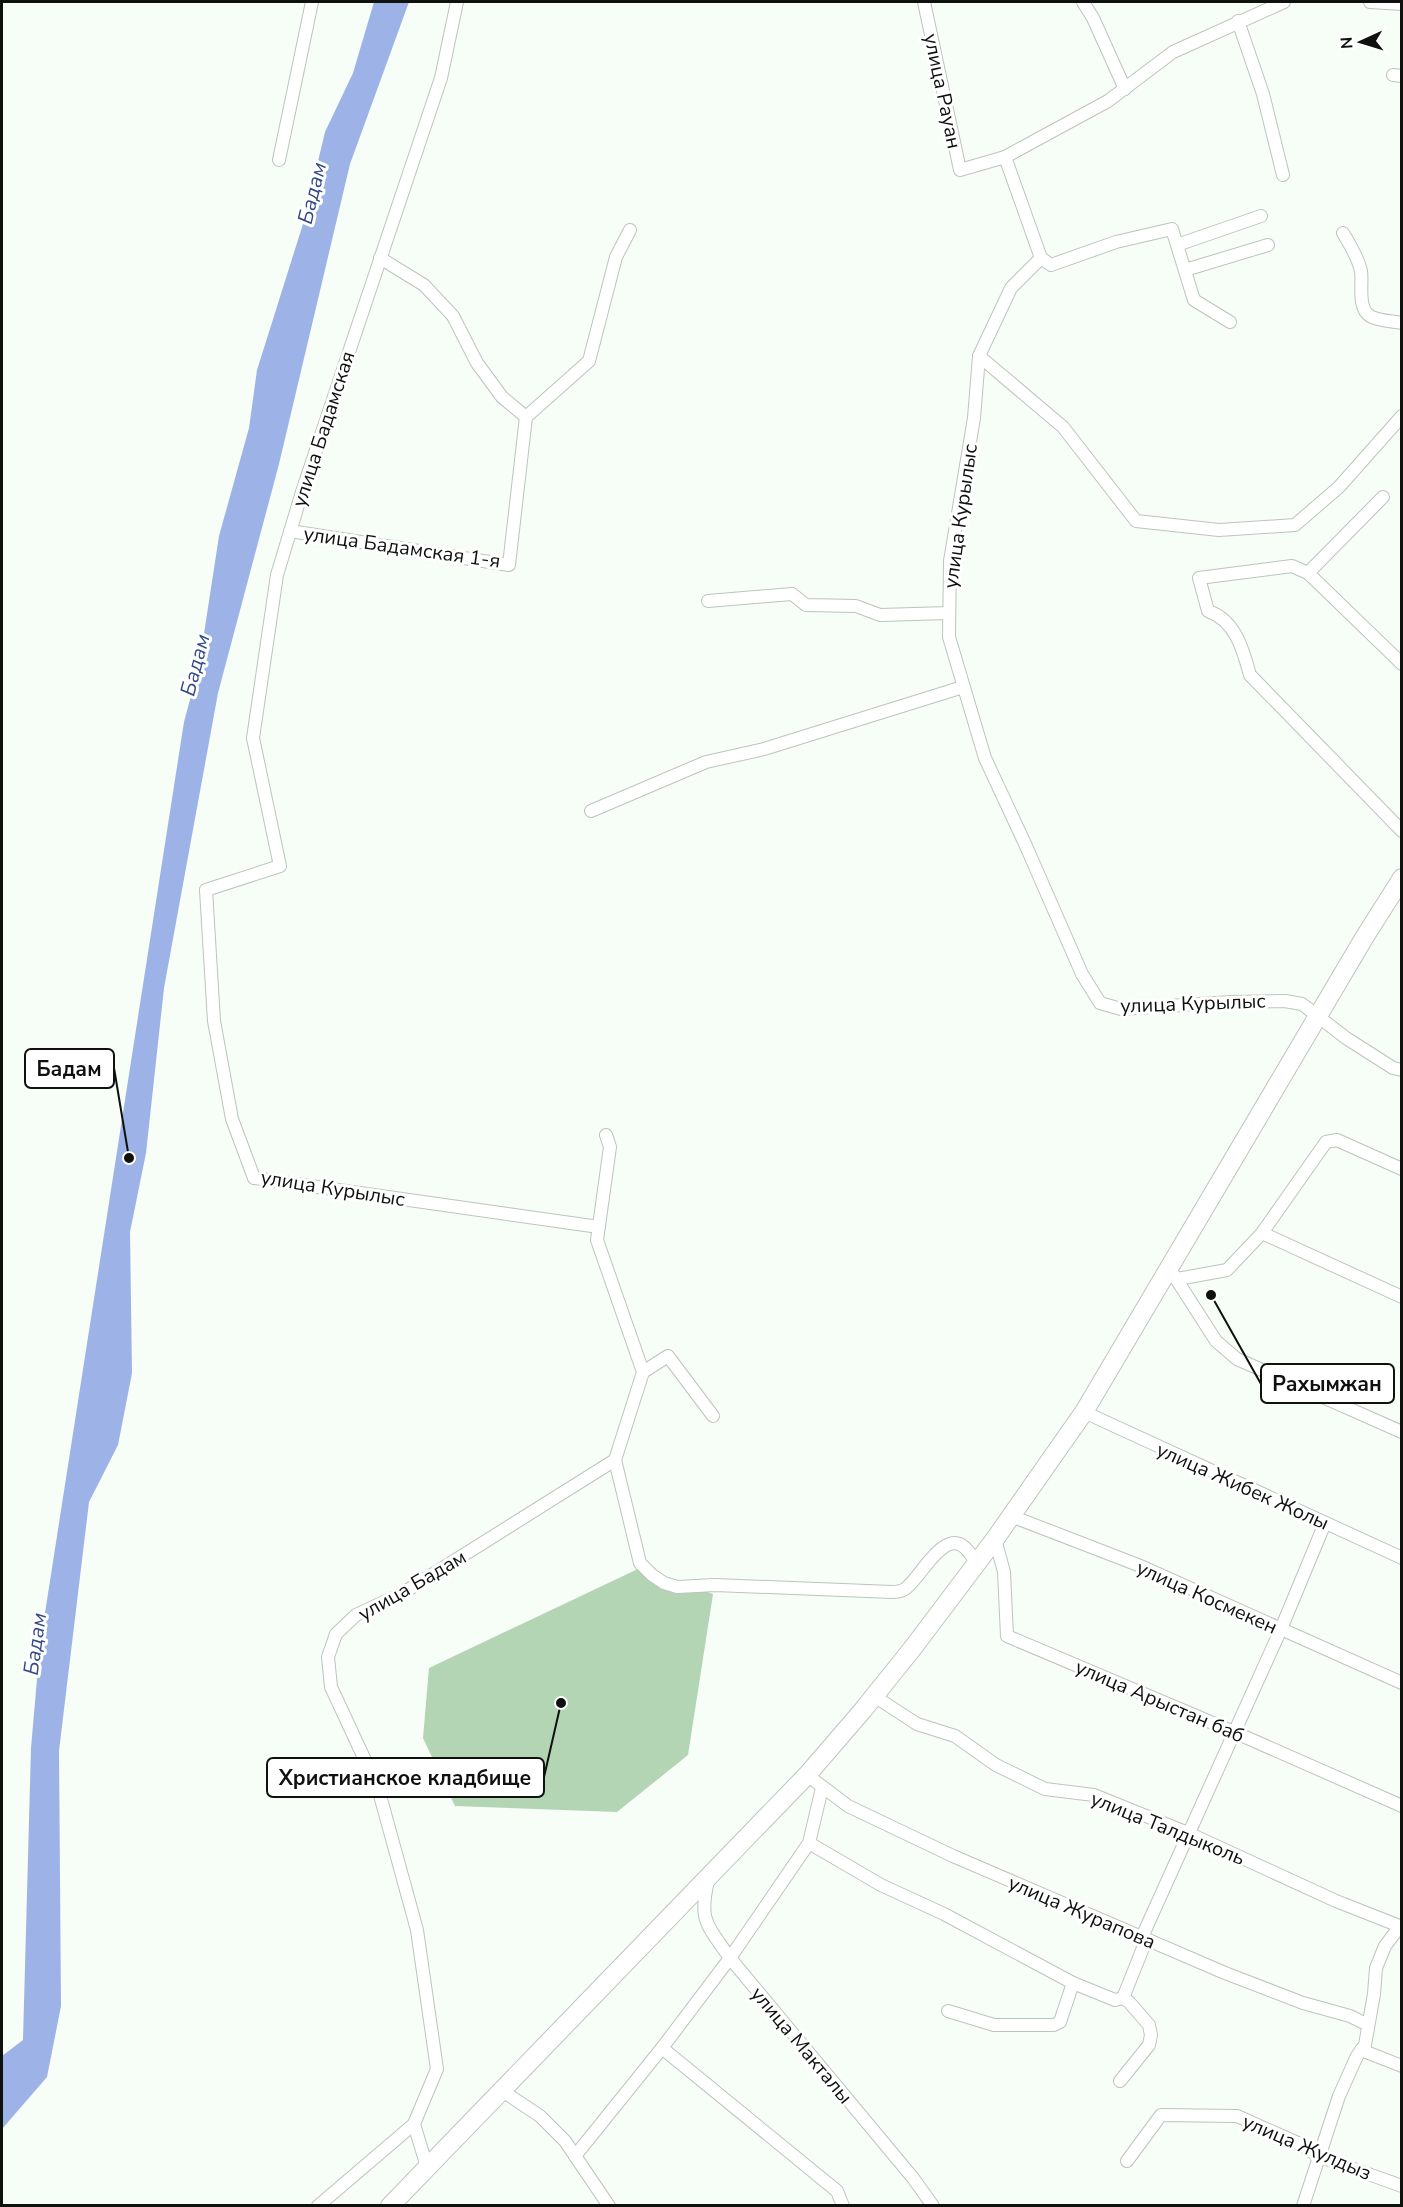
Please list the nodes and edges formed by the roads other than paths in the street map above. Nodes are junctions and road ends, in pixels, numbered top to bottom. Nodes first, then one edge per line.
1 (312, 2) edge
2 (457, 2) edge
3 (924, 2) edge
4 (1083, 2) edge
5 (1284, 2) edge
6 (1370, 2) edge
7 (1401, 4) edge
8 (1238, 21) junction
9 (1125, 89) junction
10 (1005, 157) junction
11 (279, 160) dead end
12 (1283, 175) dead end
13 (1261, 216) dead end
14 (630, 230) dead end
15 (1343, 233) dead end
16 (1177, 245) junction
17 (1268, 245) dead end
18 (380, 258) junction
19 (1041, 258) junction
20 (1185, 270) junction
21 (1230, 322) dead end
22 (1401, 323) edge
23 (979, 356) junction
24 (1401, 416) edge
25 (526, 417) junction
26 (1383, 497) dead end
27 (290, 531) junction
28 (1308, 573) junction
29 (708, 601) dead end
30 (949, 613) junction
31 (1401, 664) edge
32 (963, 687) junction
33 (591, 811) dead end
34 (1401, 831) edge
35 (280, 866) joint
36 (1401, 878) edge
37 (1319, 1017) junction
38 (1401, 1071) edge
39 (606, 1135) dead end
40 (1401, 1169) edge
41 (599, 1227) junction
42 (1262, 1233) junction
43 (1173, 1274) junction
44 (1401, 1297) edge
45 (643, 1372) junction
46 (1084, 1412) junction
47 (713, 1416) dead end
48 (1401, 1432) edge
49 (615, 1460) junction
50 (1011, 1516) junction
51 (1325, 1523) junction
52 (995, 1539) junction
53 (1401, 1558) edge
54 (976, 1564) junction
55 (1281, 1629) junction
56 (1401, 1683) edge
57 (874, 1696) junction
58 (1234, 1732) junction
59 (807, 1775) junction
60 (822, 1788) junction
61 (1401, 1806) edge
62 (1188, 1833) junction
63 (808, 1843) junction
64 (711, 1873) junction
65 (1401, 1927) edge
66 (1142, 1937) junction
67 (730, 1958) junction
68 (1073, 1983) junction
69 (1123, 1998) junction
70 (948, 2011) dead end
71 (1368, 2025) junction
72 (662, 2048) junction
73 (1361, 2050) junction
74 (1401, 2066) edge
75 (1119, 2081) dead end
76 (501, 2090) junction
77 (414, 2124) junction
78 (575, 2156) junction
79 (1318, 2156) junction
80 (1126, 2161) dead end
81 (427, 2167) junction
82 (1401, 2186) edge
83 (318, 2205) edge
84 (390, 2205) edge
85 (609, 2205) edge
86 (843, 2205) edge
87 (933, 2205) edge
88 (1303, 2205) edge

1 - 11 street
2 - 18 street, улица Бадамская
3 - 10 street, улица Рауан
4 - 9 street
5 - 8 street
6 - 7 street
8 - 9 street
8 - 12 street
9 - 10 street
10 - 19 street
13 - 16 street
14 - 25 street
15 - 22 street
16 - 19 street
16 - 20 street
17 - 20 street
18 - 25 street
18 - 27 street, улица Бадамская
19 - 23 street, улица Курылыс
20 - 21 street
23 - 24 street
23 - 30 street, улица Курылыс
25 - 27 street, улица Бадамская 1-я
26 - 28 street
27 - 35 street, улица Бадамская
28 - 31 street
28 - 34 street
29 - 30 street
30 - 32 street, улица Курылыс
32 - 33 street
32 - 37 street, улица Курылыс
35 - 41 street, улица Курылыс
36 - 37 highway
37 - 38 street, улица Курылыс
37 - 43 highway
39 - 41 street
40 - 42 street
41 - 45 street
42 - 43 street
42 - 44 street
43 - 46 highway
43 - 48 street
45 - 47 street
45 - 49 street
46 - 50 highway
46 - 51 street, улица Жибек Жолы
49 - 54 street
49 - 77 street, улица Бадам
50 - 52 highway
50 - 55 street, улица Космекен
51 - 53 street, улица Жибек Жолы
51 - 55 street
52 - 54 highway
52 - 58 street, улица Арыстан баб
54 - 57 highway
55 - 56 street, улица Космекен
55 - 58 street
57 - 59 highway
57 - 62 street, улица Талдыколь
58 - 61 street, улица Арыстан баб
58 - 62 street
59 - 60 street, улица Журапова
59 - 64 highway
60 - 63 street
60 - 66 street, улица Журапова
62 - 65 street, улица Талдыколь
62 - 66 street
63 - 67 street
63 - 68 street
64 - 67 street, улица Макталы
64 - 76 highway
65 - 71 street
66 - 69 street
66 - 71 street, улица Журапова
67 - 72 street
67 - 87 street, улица Макталы
68 - 69 street
68 - 70 street
69 - 75 street
71 - 73 street
72 - 78 street
72 - 86 street
73 - 74 street
73 - 79 street
76 - 78 street
76 - 81 highway
77 - 81 street
77 - 83 street
78 - 85 street
79 - 80 street, улица Жулдыз
79 - 82 street, улица Жулдыз
79 - 88 street
81 - 84 highway

